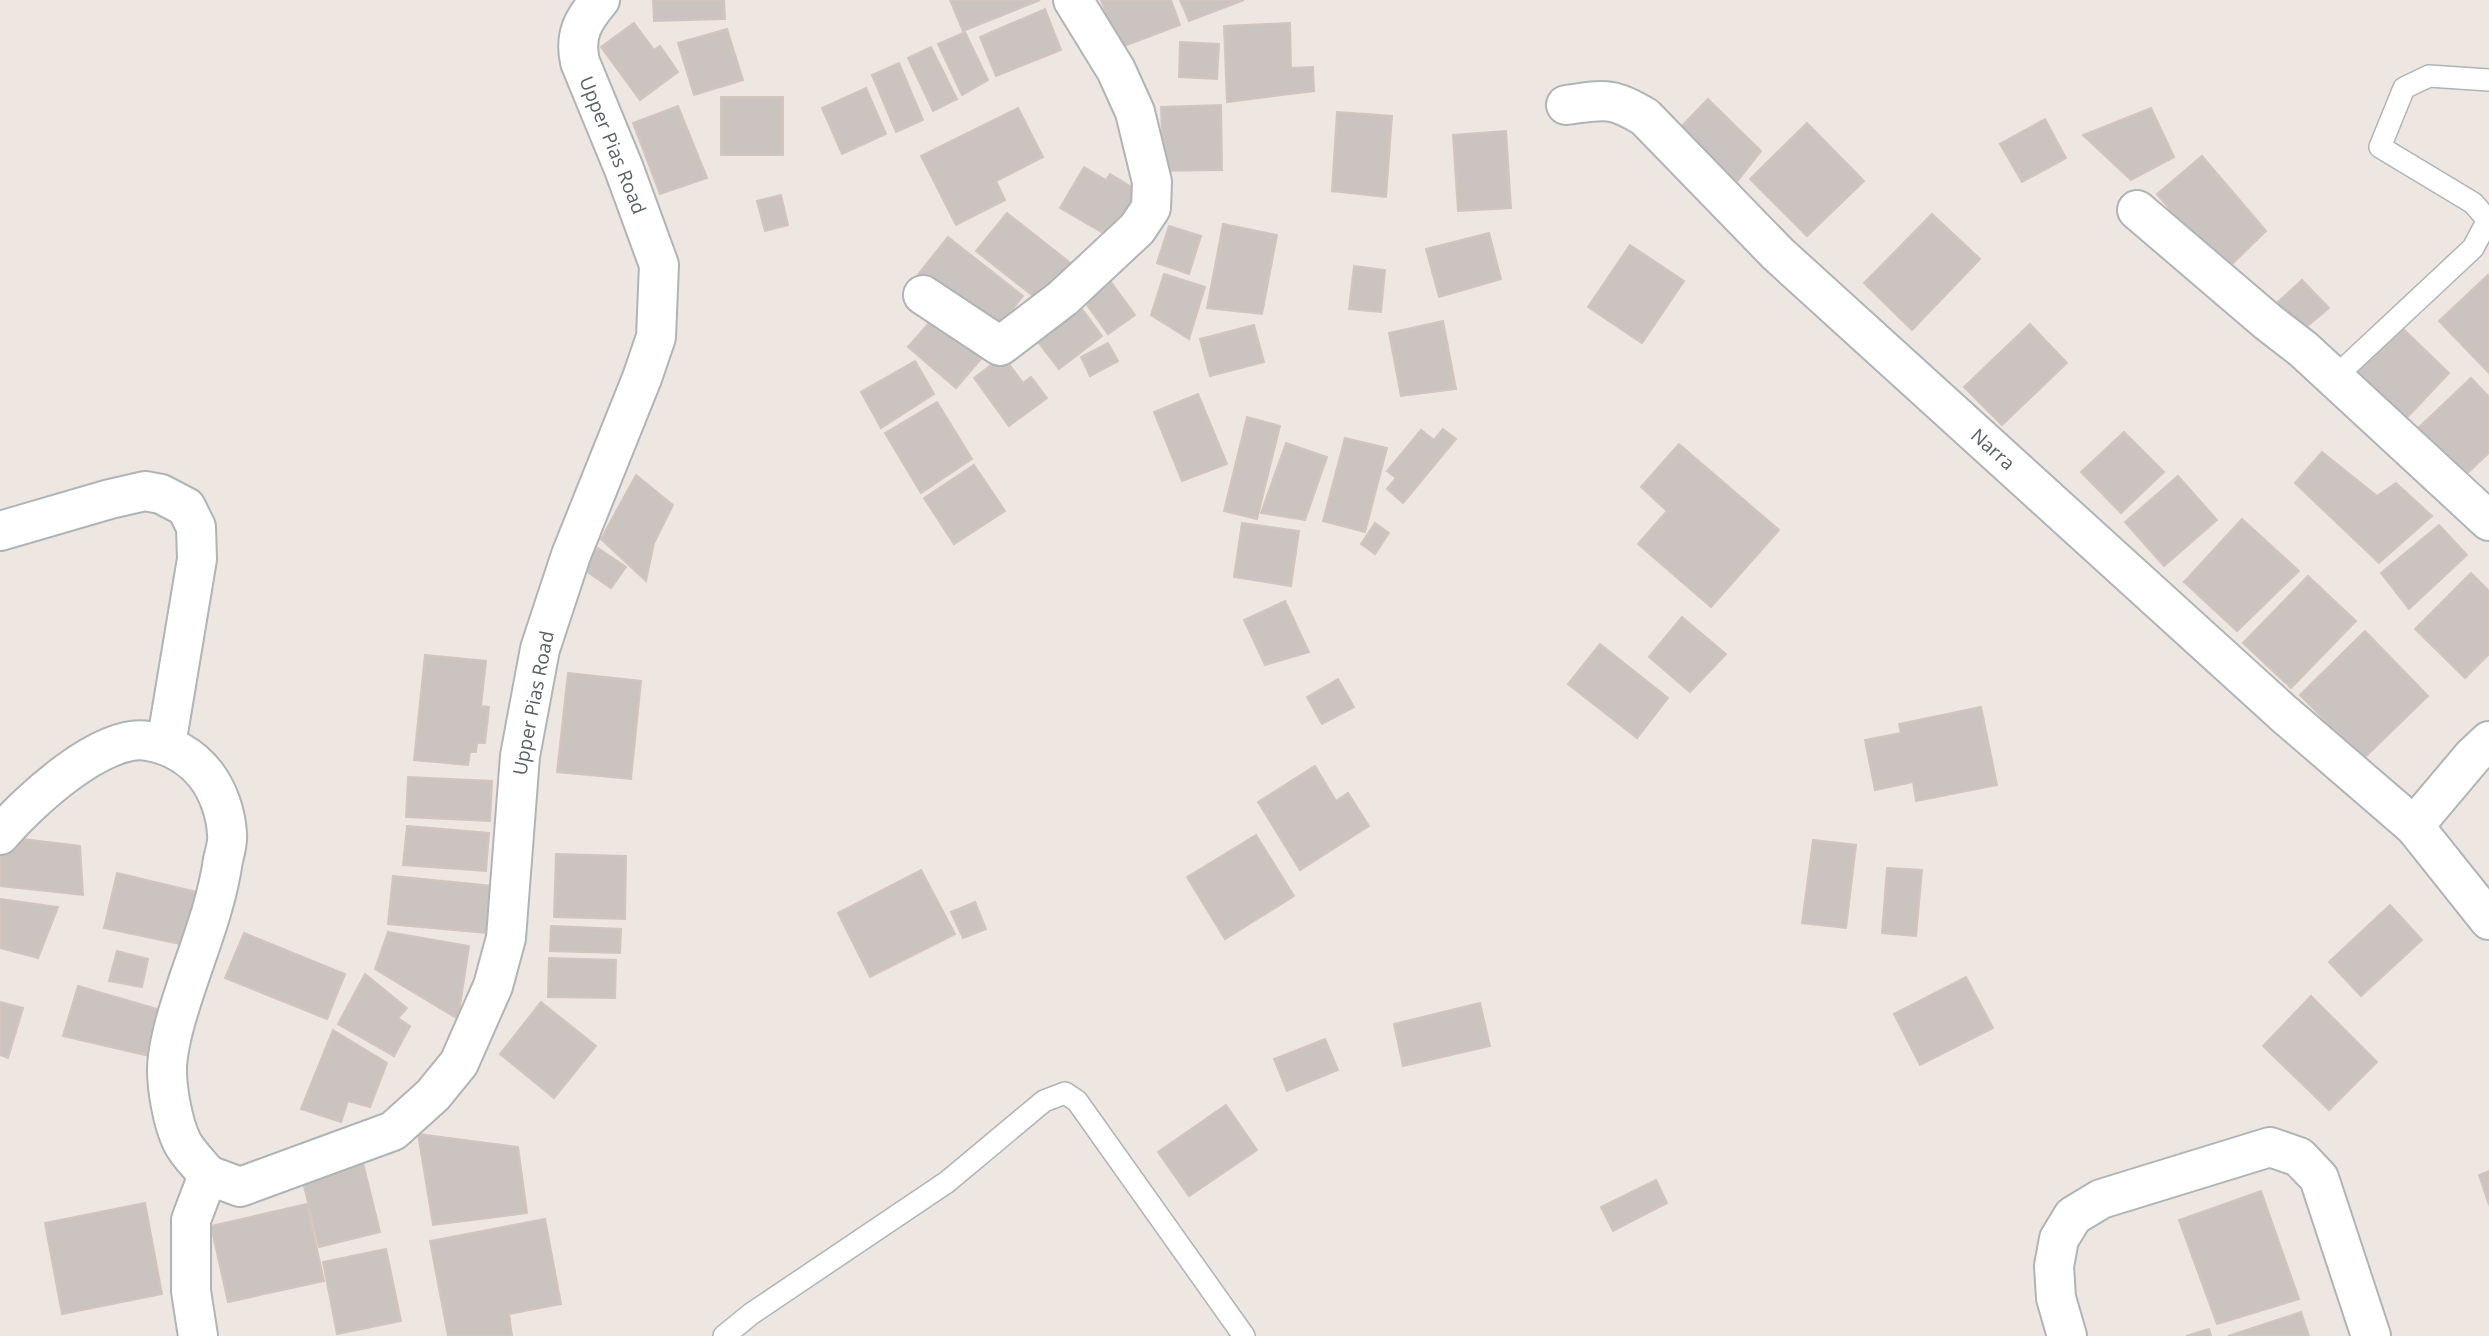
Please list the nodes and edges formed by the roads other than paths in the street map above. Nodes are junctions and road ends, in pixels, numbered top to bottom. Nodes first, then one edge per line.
1 (600, 0) edge
2 (1073, 0) edge
3 (2489, 80) edge
4 (1566, 105) dead end
5 (2137, 209) dead end
6 (923, 295) dead end
7 (2334, 378) junction
8 (2489, 521) edge
9 (0, 531) edge
10 (2489, 741) edge
11 (166, 745) junction
12 (2414, 826) junction
13 (0, 835) edge
14 (2489, 920) edge
15 (208, 1175) junction
16 (198, 1336) edge
17 (724, 1336) edge
18 (1244, 1336) edge
19 (2067, 1336) edge
20 (2371, 1336) edge

1 - 15 street, Upper Pias Road
2 - 6 street
3 - 7 lane
4 - 12 street, Narra
5 - 7 street
7 - 8 street
9 - 11 street
10 - 12 street
11 - 13 street
11 - 15 street
12 - 14 street, Narra
15 - 16 street
17 - 18 lane
19 - 20 street

